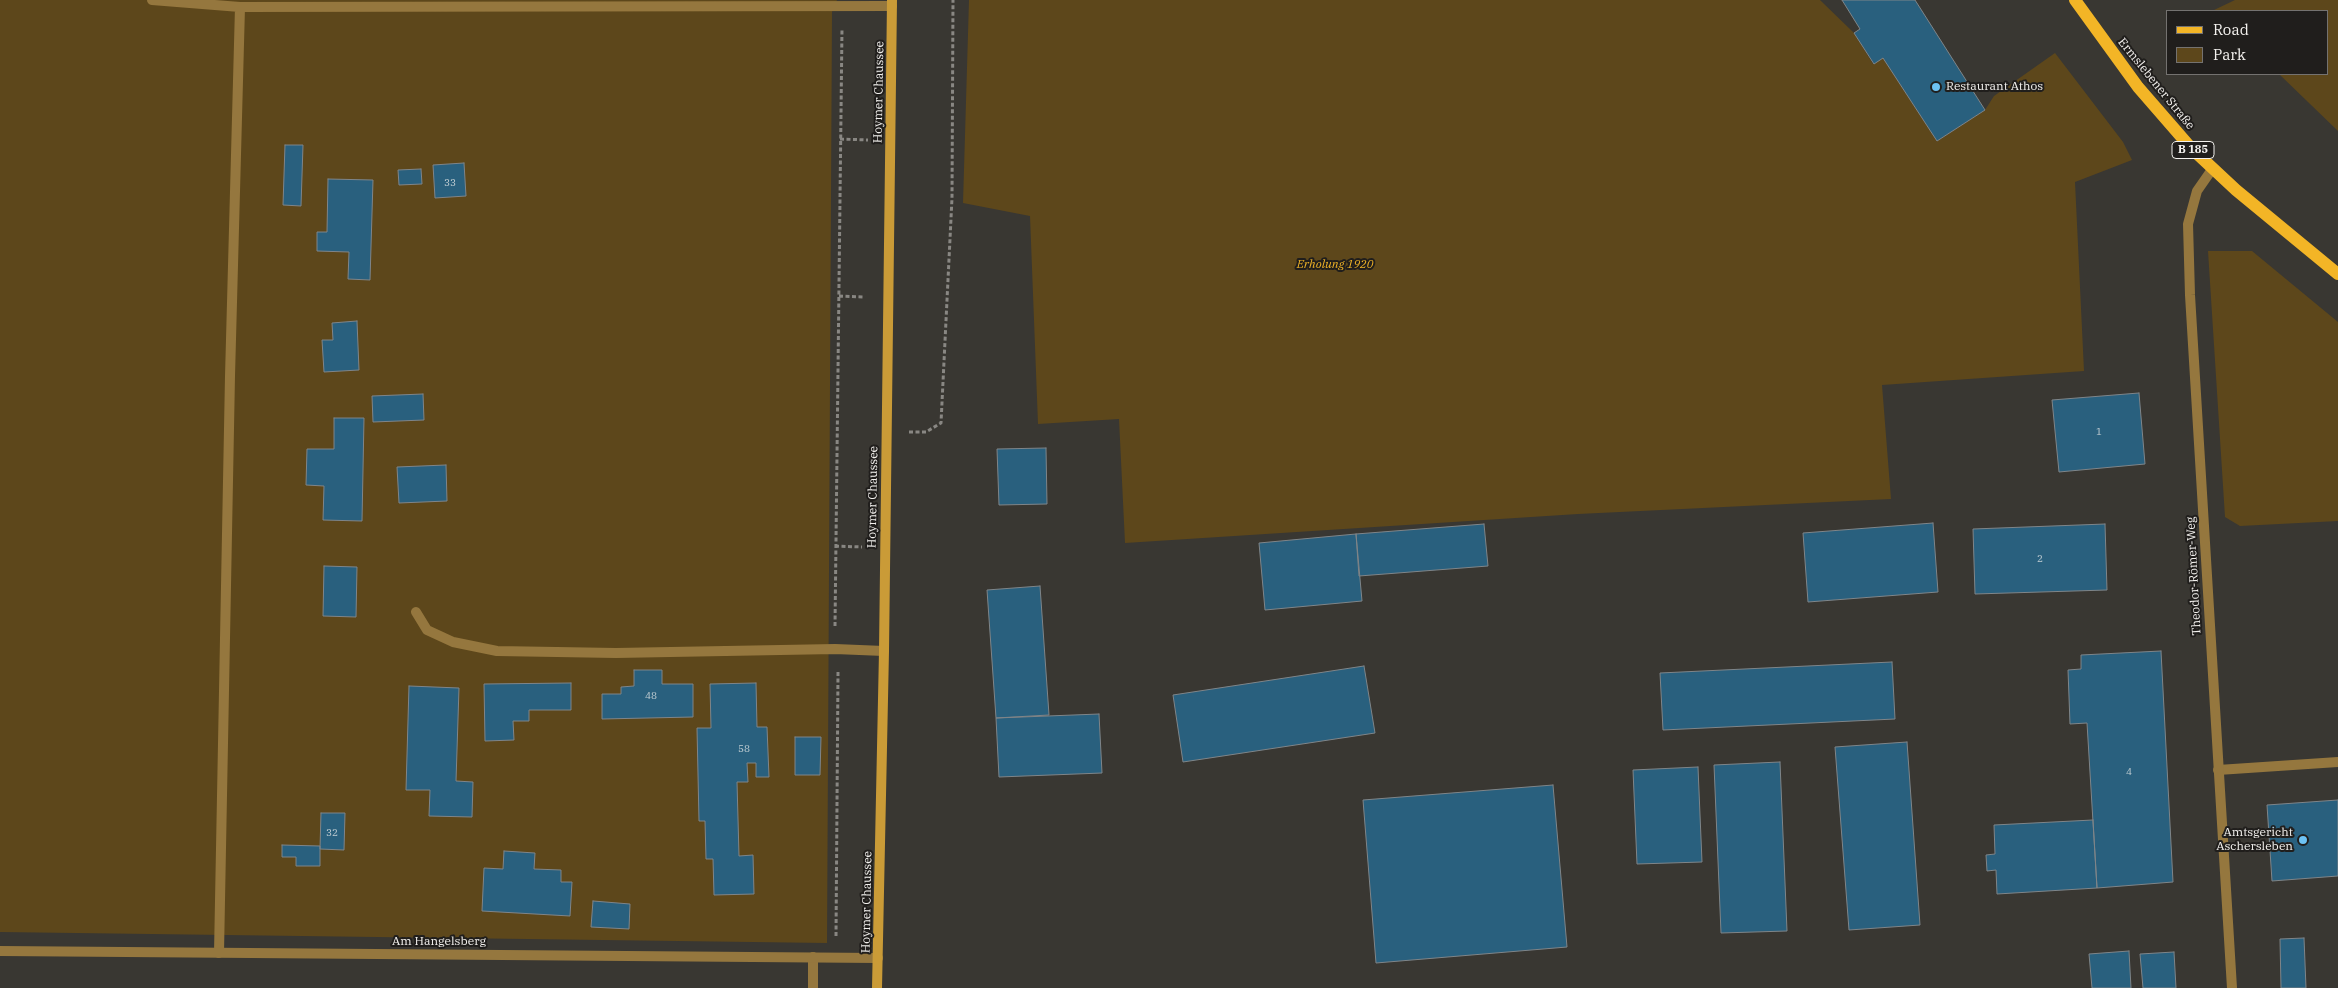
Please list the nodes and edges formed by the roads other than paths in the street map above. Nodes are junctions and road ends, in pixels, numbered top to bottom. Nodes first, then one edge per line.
1 (152, 0) edge
2 (2075, 0) edge
3 (892, 3) edge
4 (240, 7) junction
5 (2212, 168) junction
6 (2338, 274) edge
7 (416, 612) dead end
8 (884, 651) junction
9 (2338, 762) edge
10 (2218, 770) junction
11 (0, 951) edge
12 (218, 952) junction
13 (813, 957) junction
14 (878, 958) junction
15 (813, 988) edge
16 (877, 988) edge
17 (2232, 988) edge

1 - 4 street, Hoymer Chaussee
2 - 5 main road, Ermslebener Straße / B 185
3 - 4 street, Hoymer Chaussee
3 - 8 main road, Hoymer Chaussee
4 - 12 street
5 - 6 main road, Ermslebener Straße / B 185
5 - 10 street, Theodor-Römer-Weg
7 - 8 street
8 - 14 main road, Hoymer Chaussee
9 - 10 street
10 - 17 street, Theodor-Römer-Weg
11 - 12 street, Am Hangelsberg
12 - 13 street, Am Hangelsberg
13 - 14 street, Am Hangelsberg
13 - 15 street
14 - 16 main road, Hoymer Chaussee

